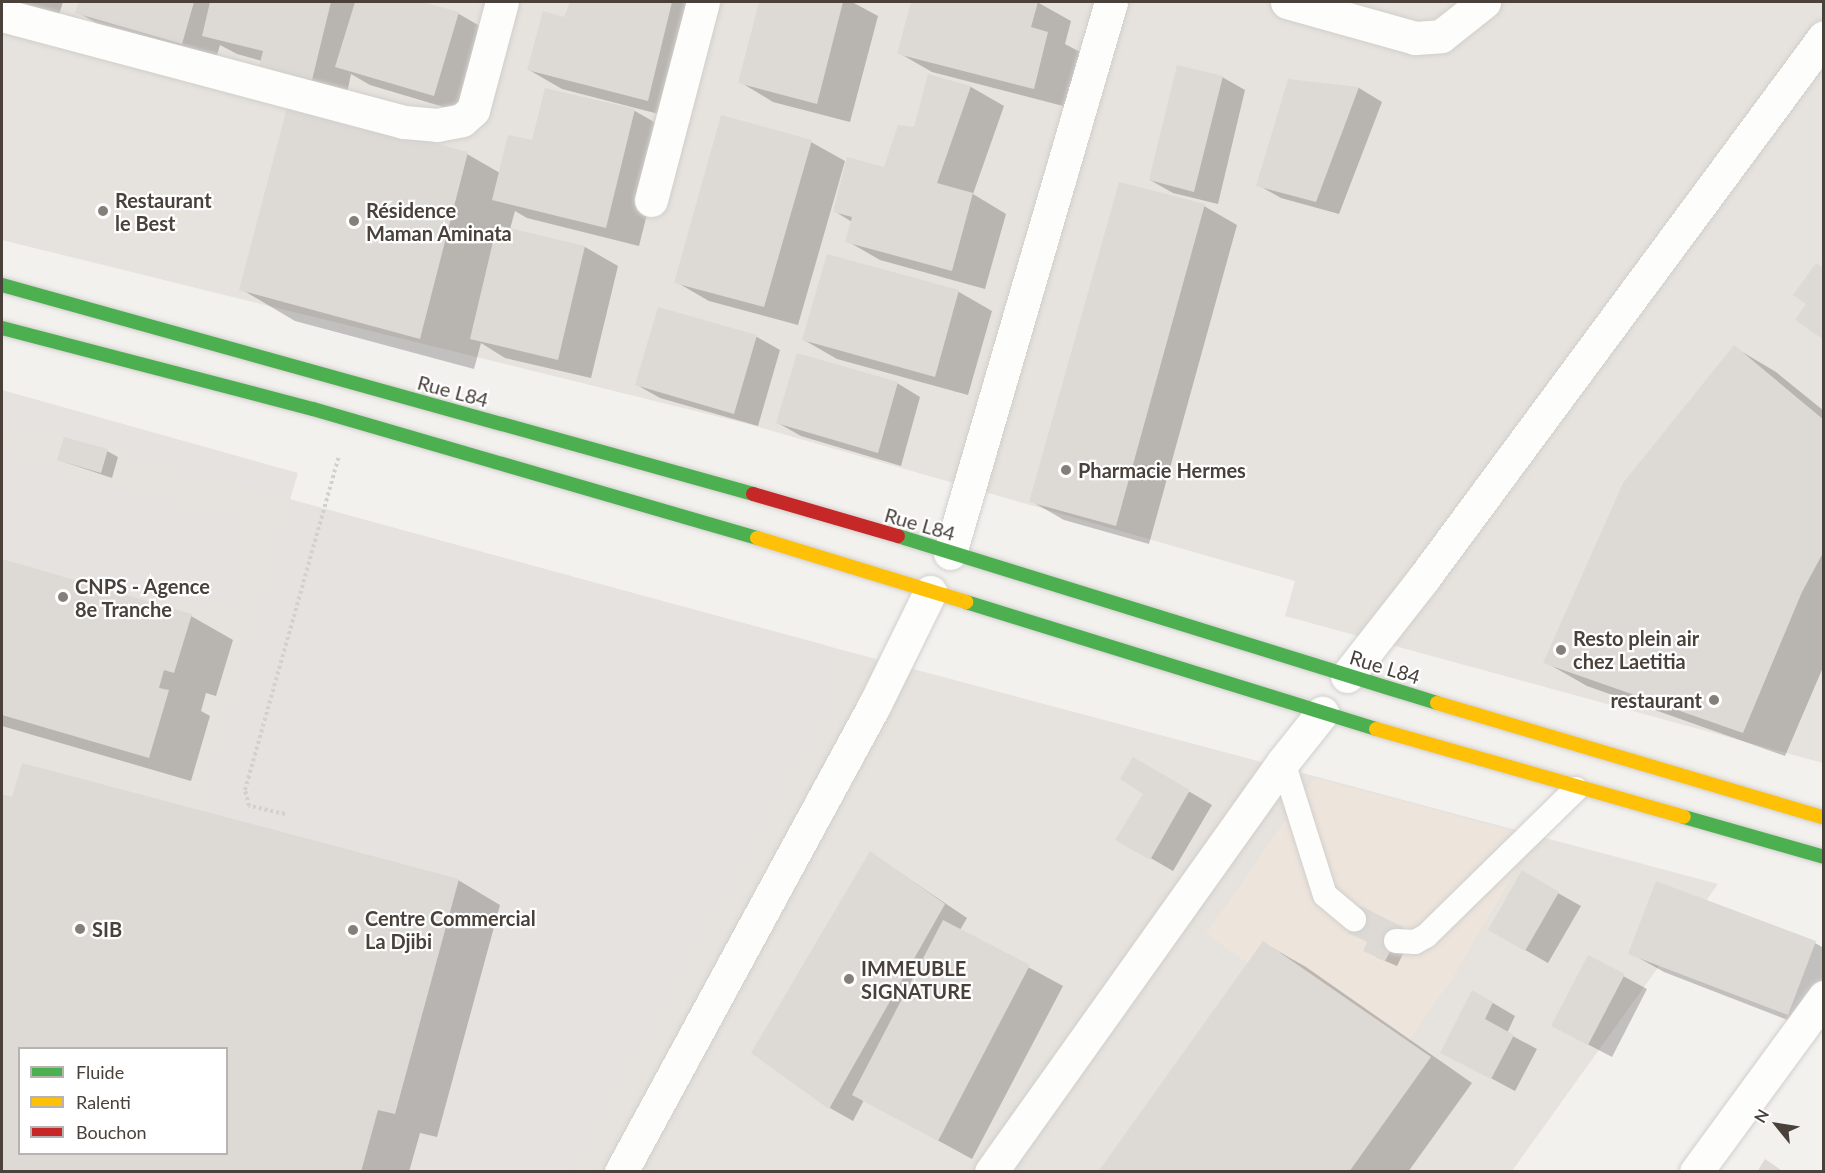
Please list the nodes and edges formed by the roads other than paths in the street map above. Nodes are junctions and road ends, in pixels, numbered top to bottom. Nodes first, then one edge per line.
1 (502, 2) edge
2 (703, 2) edge
3 (1111, 2) edge
4 (1287, 2) edge
5 (1484, 2) edge
6 (2, 15) edge
7 (1824, 37) edge
8 (651, 200) dead end
9 (2, 285) edge
10 (2, 328) edge
11 (950, 553) junction
12 (930, 592) junction
13 (1347, 676) junction
14 (1322, 713) junction
15 (1282, 762) junction
16 (1576, 789) junction
17 (1824, 818) edge
18 (1824, 856) edge
19 (1354, 919) dead end
20 (1396, 941) dead end
21 (1824, 997) edge
22 (621, 1172) edge
23 (992, 1172) edge
24 (1696, 1172) edge

1 - 6 street
2 - 8 street
3 - 11 street
4 - 5 street
7 - 13 street
9 - 11 street, Rue L84
10 - 12 street
11 - 13 street, Rue L84
12 - 14 street
12 - 22 street
13 - 17 street, Rue L84
14 - 15 street
14 - 16 street
15 - 19 lane
15 - 23 street
16 - 18 street
16 - 20 lane
21 - 24 street

